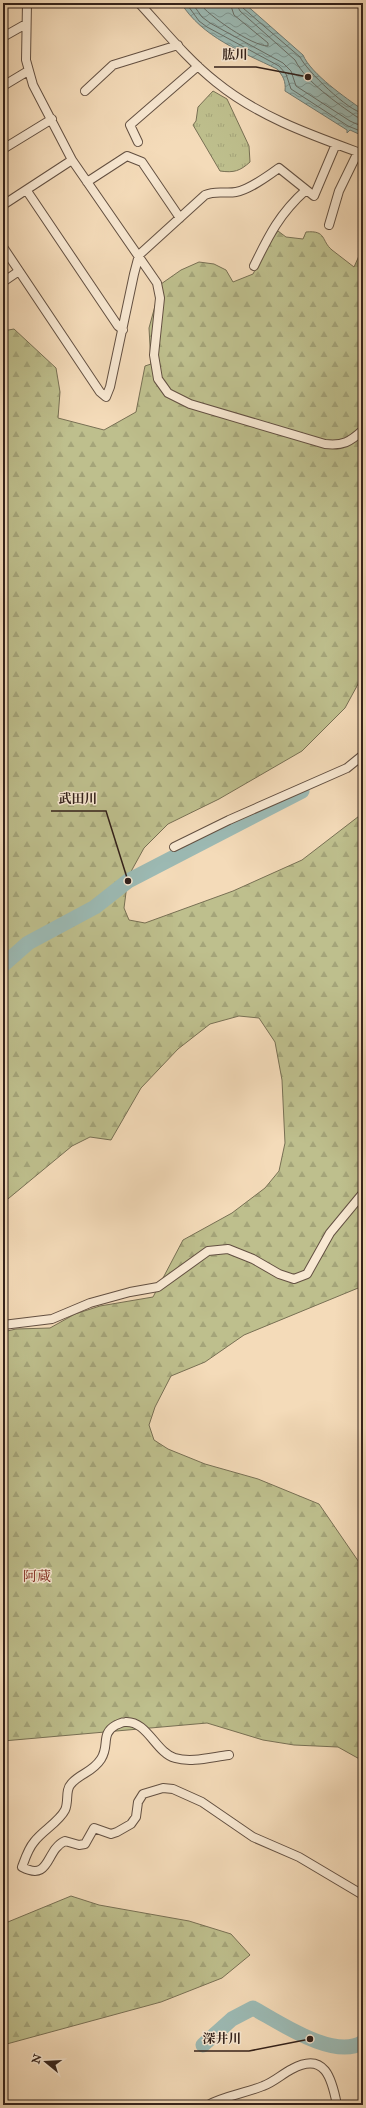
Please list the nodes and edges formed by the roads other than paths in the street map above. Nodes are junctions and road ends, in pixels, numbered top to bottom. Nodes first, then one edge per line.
1 (27, 3) edge
2 (139, 3) edge
3 (26, 24) junction
4 (3, 38) edge
5 (178, 45) junction
6 (198, 66) junction
7 (28, 71) junction
8 (3, 86) edge
9 (85, 91) dead end
10 (52, 119) junction
11 (138, 142) dead end
12 (336, 144) junction
13 (3, 149) edge
14 (360, 153) edge
15 (72, 160) junction
16 (88, 182) junction
17 (306, 190) junction
18 (27, 191) junction
19 (3, 206) edge
20 (180, 218) junction
21 (329, 225) dead end
22 (3, 247) edge
23 (139, 255) junction
24 (254, 266) dead end
25 (19, 271) junction
26 (3, 282) edge
27 (123, 330) junction
28 (363, 430) edge
29 (363, 755) edge
30 (174, 847) dead end
31 (363, 1193) edge
32 (3, 1325) edge
33 (229, 1755) dead end
34 (363, 1895) edge
35 (208, 2105) edge
36 (336, 2105) edge

1 - 3 street
2 - 5 street
3 - 4 street
3 - 7 street
5 - 6 street
5 - 9 street
6 - 11 street
6 - 12 street
7 - 8 street
7 - 10 street
10 - 13 street
10 - 15 street
12 - 14 street
12 - 17 street
14 - 21 street
15 - 16 street
15 - 18 street
16 - 20 street
16 - 23 street
17 - 20 street
17 - 24 street
18 - 19 street
18 - 27 street
20 - 23 street
22 - 25 street
23 - 27 street
23 - 28 street
25 - 26 street
25 - 27 street
29 - 30 street
31 - 32 street
33 - 34 street
35 - 36 street

